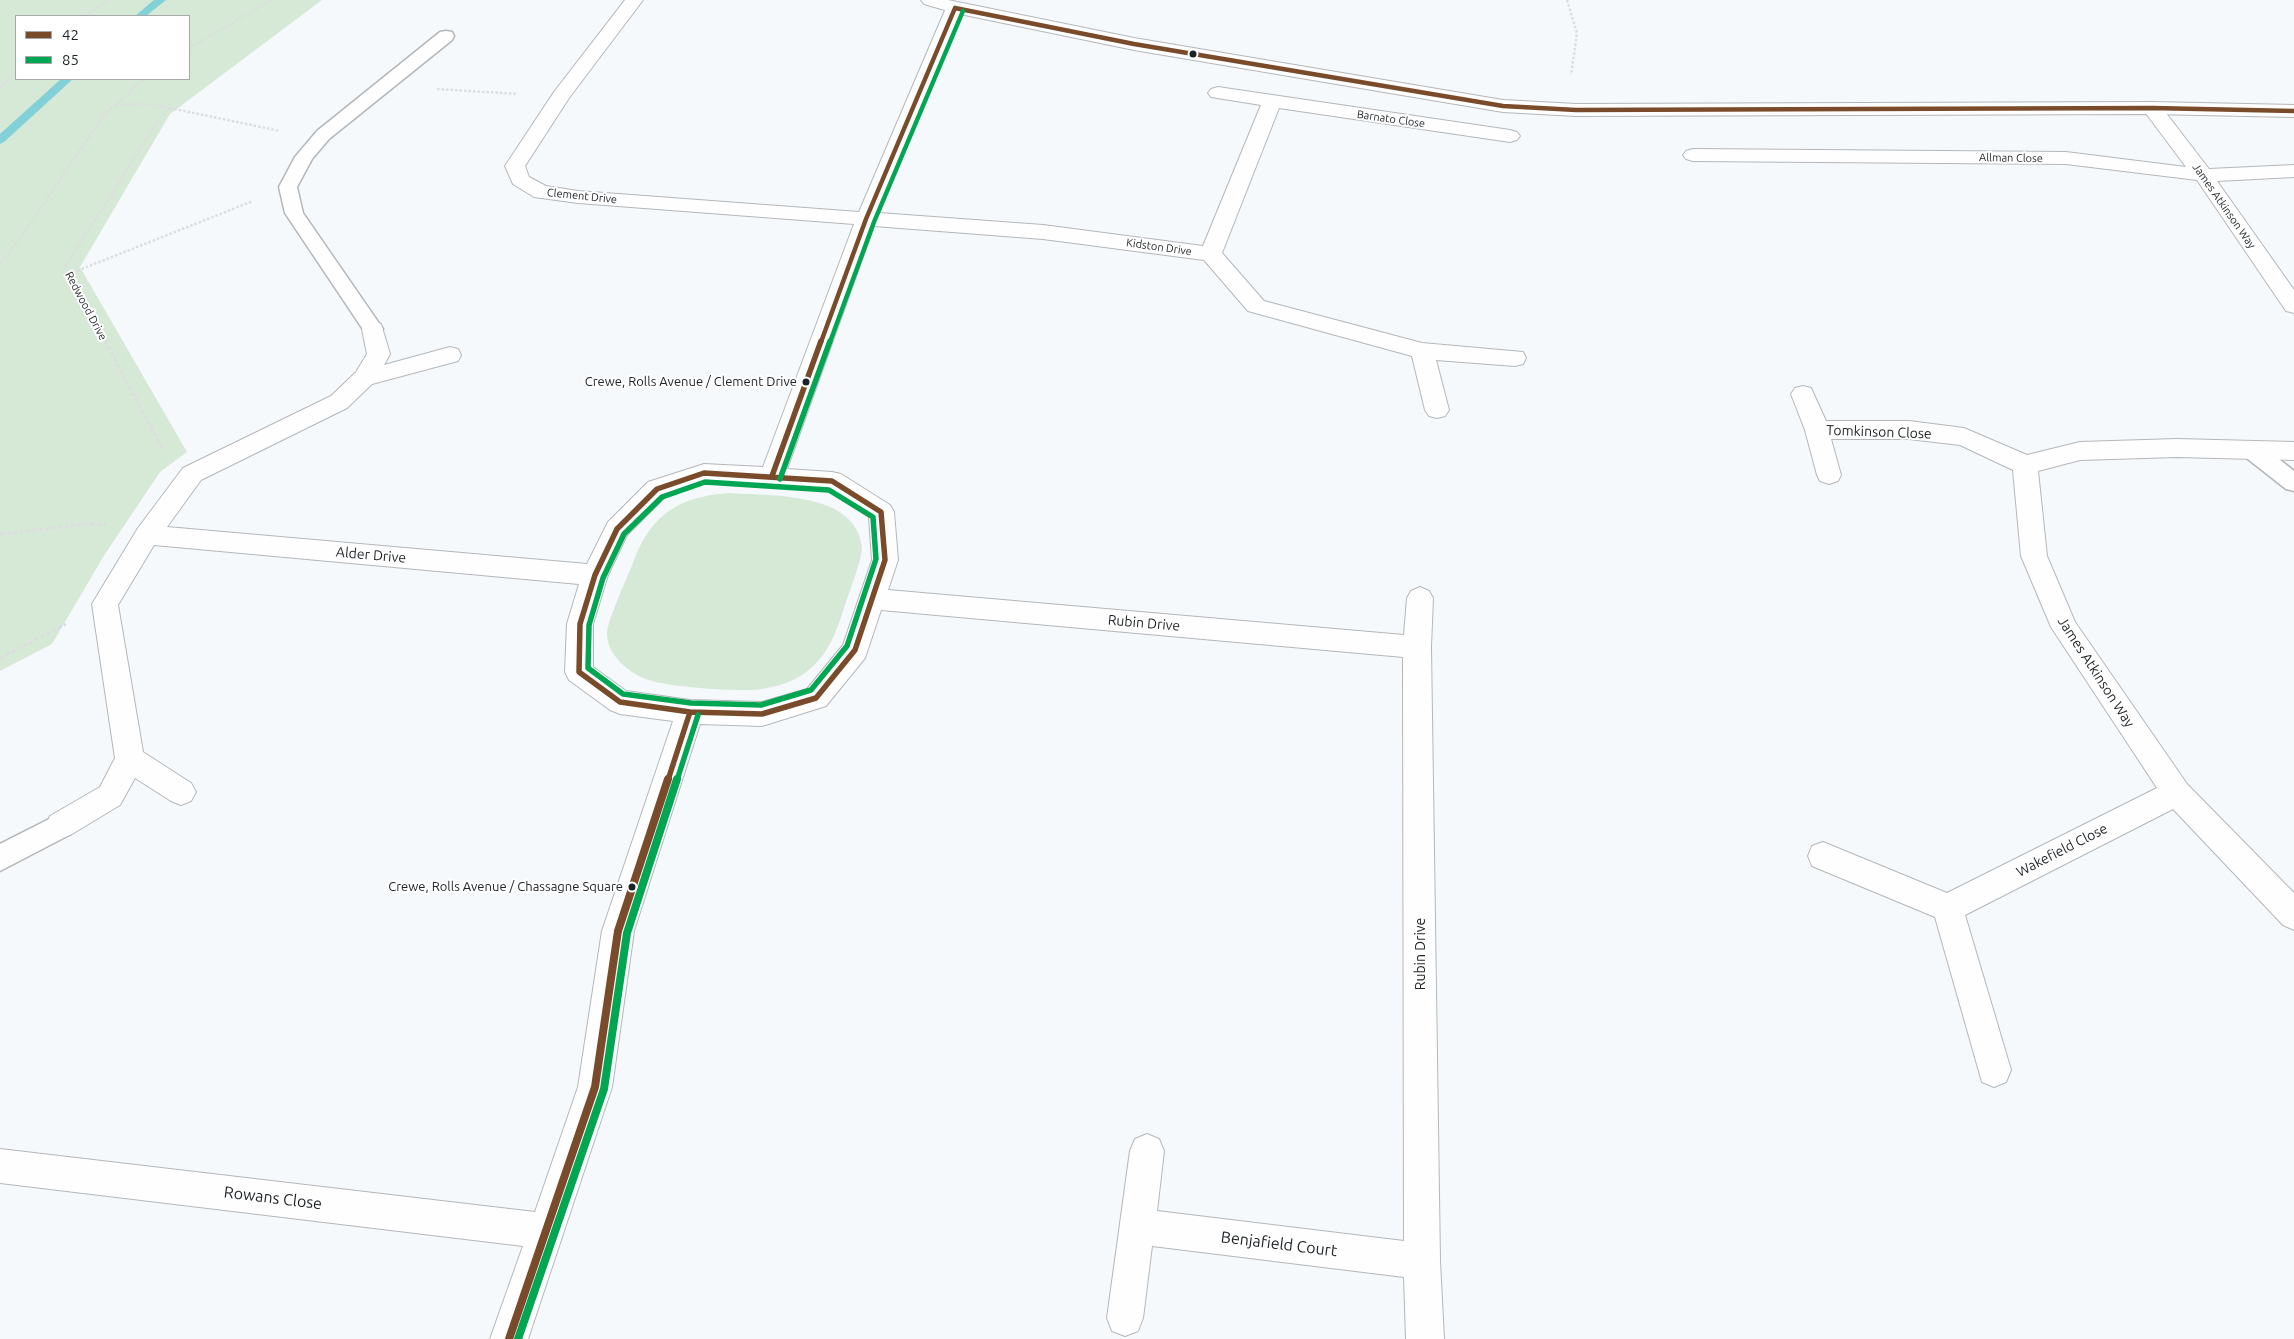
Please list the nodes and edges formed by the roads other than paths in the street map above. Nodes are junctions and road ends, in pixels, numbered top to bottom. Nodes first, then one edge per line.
1 (634, 0) edge
2 (930, 0) edge
3 (955, 8) junction
4 (446, 36) dead end
5 (1218, 94) dead end
6 (1272, 103) junction
7 (2152, 108) junction
8 (2294, 111) edge
9 (1510, 136) dead end
10 (1727, 155) junction
11 (1694, 156) dead end
12 (2294, 171) edge
13 (1736, 176) dead end
14 (2203, 176) junction
15 (866, 219) junction
16 (1211, 254) junction
17 (2294, 306) edge
18 (372, 329) joint
19 (1422, 351) junction
20 (450, 355) dead end
21 (1515, 358) dead end
22 (364, 378) junction
23 (1803, 394) dead end
24 (1437, 410) dead end
25 (1818, 430) junction
26 (2252, 450) junction
27 (2294, 452) edge
28 (2025, 465) junction
29 (1829, 475) dead end
30 (772, 476) junction
31 (2294, 483) edge
32 (147, 535) junction
33 (595, 575) junction
34 (1420, 598) dead end
35 (871, 599) junction
36 (1417, 647) junction
37 (690, 712) junction
38 (130, 759) junction
39 (181, 792) dead end
40 (2177, 793) junction
41 (61, 825) joint
42 (1823, 856) dead end
43 (0, 858) edge
44 (1948, 908) junction
45 (2294, 915) edge
46 (1994, 1070) dead end
47 (1146, 1151) dead end
48 (0, 1166) edge
49 (1136, 1226) junction
50 (546, 1231) junction
51 (1422, 1261) junction
52 (1125, 1318) dead end
53 (509, 1339) edge
54 (1424, 1339) edge

1 - 15 street, Clement Drive
2 - 3 street
3 - 7 street
3 - 15 street
4 - 18 lane
5 - 6 street, Barnato Close
6 - 9 street, Barnato Close
6 - 16 street
7 - 8 street
7 - 14 street, James Atkinson Way
10 - 11 street, Allman Close
10 - 13 street
10 - 14 street, Allman Close
12 - 14 street, Allman Close
14 - 17 street, James Atkinson Way
15 - 16 street, Kidston Drive
15 - 30 street
16 - 19 street, Kidston Drive
18 - 22 street
19 - 21 street, Kidston Drive
19 - 24 street
20 - 22 street
22 - 32 street
23 - 25 street, Tomkinson Close
25 - 28 street, Tomkinson Close
25 - 29 street, Tomkinson Close
26 - 27 street
26 - 28 street
26 - 31 lane
28 - 40 street, James Atkinson Way
30 - 33 street
30 - 35 street
32 - 33 street, Alder Drive
32 - 38 street
33 - 37 street
34 - 36 street, Rubin Drive
35 - 36 street, Rubin Drive
35 - 37 street
36 - 51 street, Rubin Drive
37 - 50 street
38 - 39 street
38 - 41 street
40 - 44 street, Wakefield Close
40 - 45 street, James Atkinson Way
41 - 43 lane
42 - 44 street
44 - 46 street
47 - 49 street
48 - 50 street, Rowans Close
49 - 51 street, Benjafield Court
49 - 52 street
50 - 53 street
51 - 54 street, Rubin Drive

